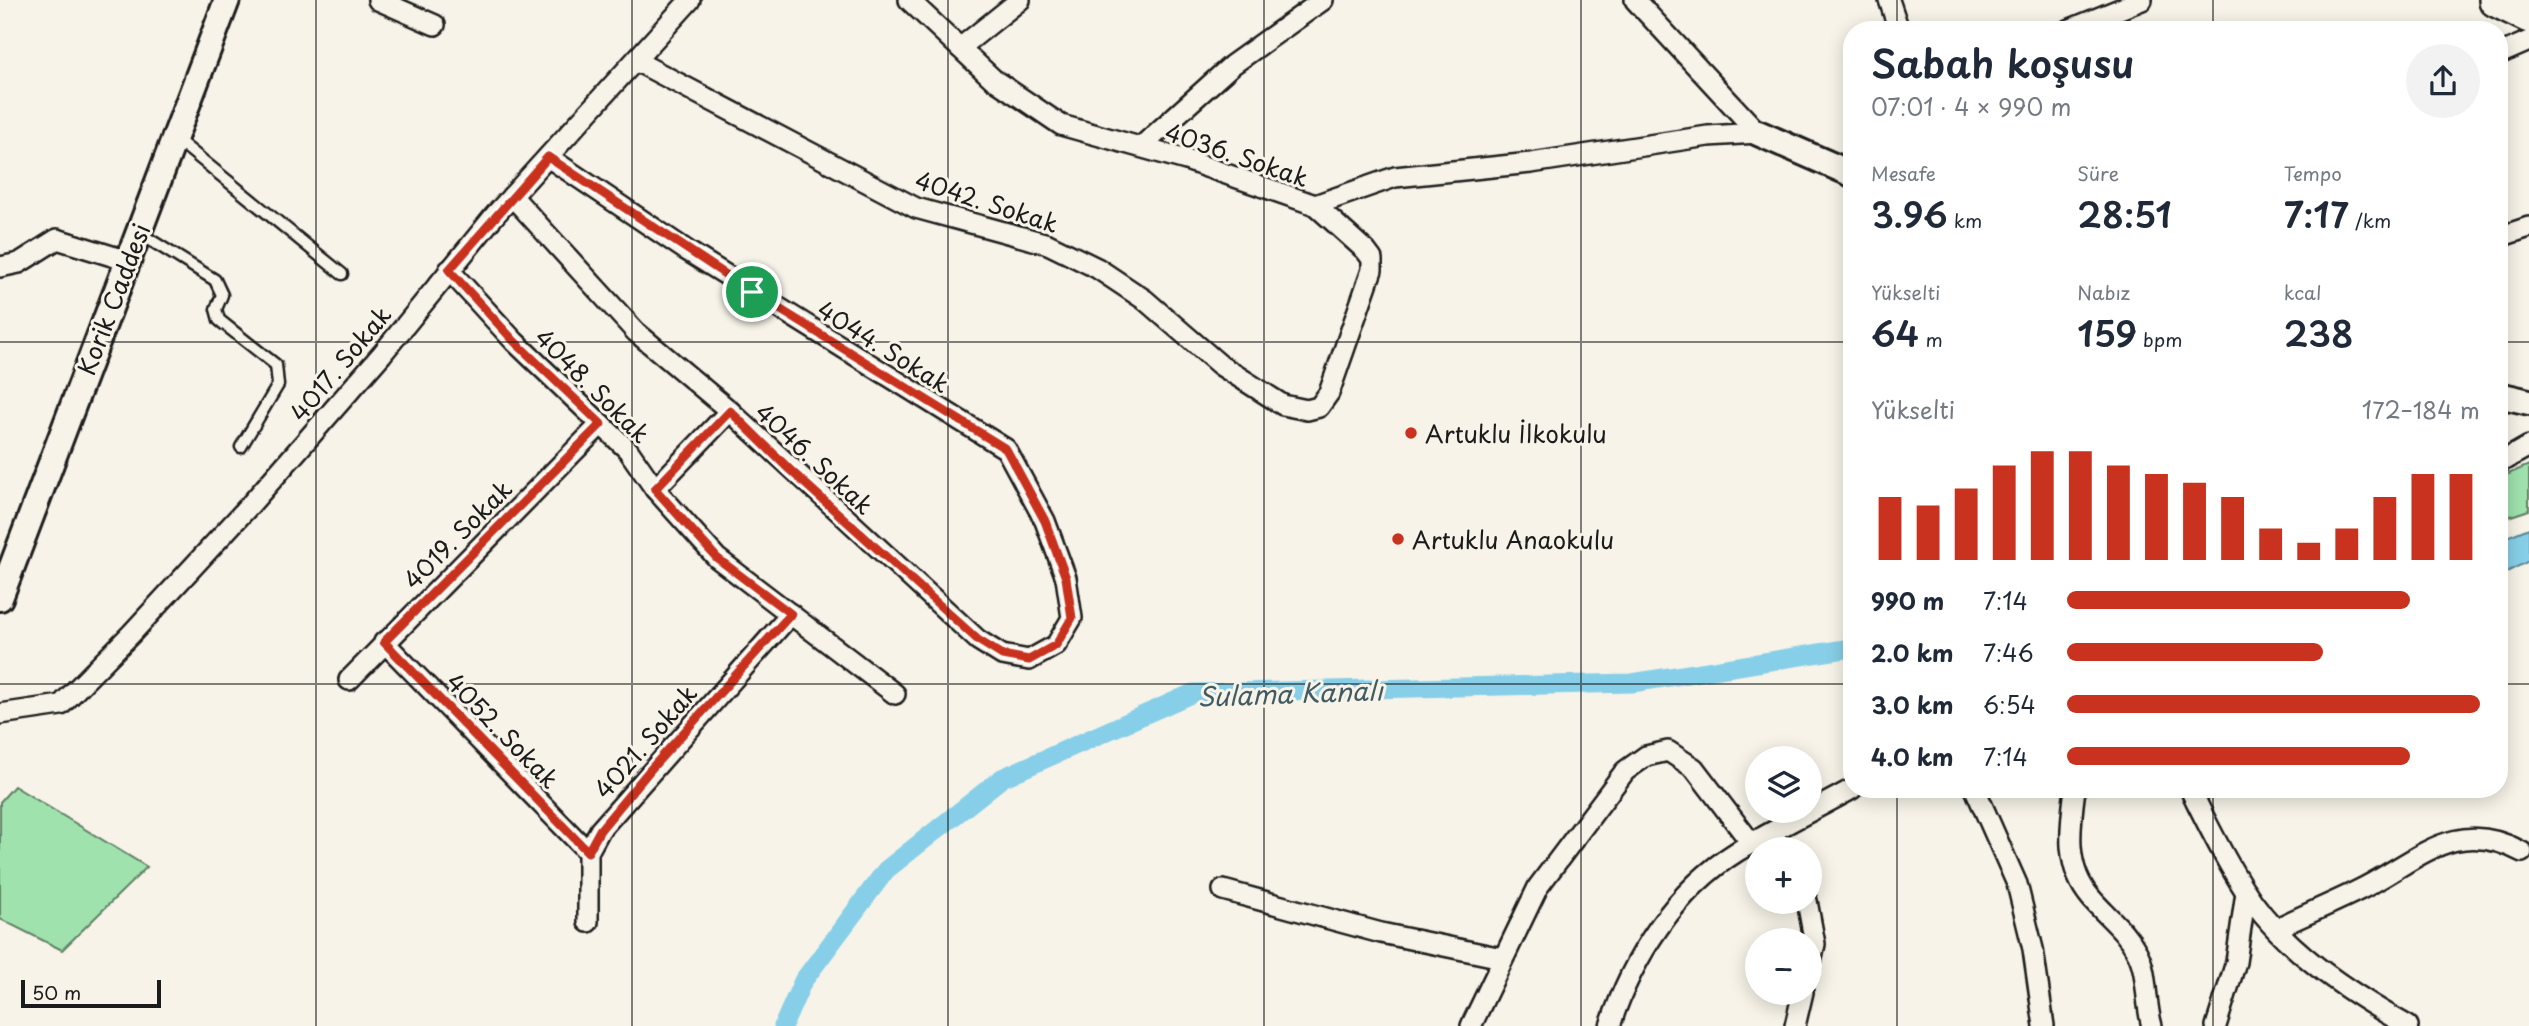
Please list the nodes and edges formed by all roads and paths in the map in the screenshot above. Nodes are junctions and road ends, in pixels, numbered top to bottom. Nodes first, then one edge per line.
1 (227, 0) edge
2 (378, 0) edge
3 (909, 0) edge
4 (1020, 0) edge
5 (1323, 0) edge
6 (1635, 0) edge
7 (1889, 0) edge
8 (2142, 0) edge
9 (2496, 0) edge
10 (682, 2) edge
11 (2529, 16) edge
12 (1896, 21) edge
13 (2090, 21) edge
14 (435, 25) dead end
15 (2529, 41) edge
16 (960, 48) junction
17 (2508, 50) edge
18 (636, 61) junction
19 (1758, 133) junction
20 (175, 137) junction
21 (1141, 147) junction
22 (548, 157) junction
23 (1843, 170) edge
24 (512, 196) junction
25 (1315, 205) junction
26 (2529, 227) edge
27 (139, 232) junction
28 (2508, 234) edge
29 (128, 261) junction
30 (0, 267) edge
31 (449, 270) junction
32 (342, 274) dead end
33 (2508, 397) edge
34 (2529, 402) edge
35 (730, 411) junction
36 (601, 424) junction
37 (2529, 446) edge
38 (241, 447) dead end
39 (2508, 458) edge
40 (655, 489) junction
41 (1066, 578) joint
42 (0, 598) edge
43 (791, 614) junction
44 (384, 642) junction
45 (349, 680) dead end
46 (895, 694) dead end
47 (0, 713) edge
48 (1843, 795) edge
49 (1979, 798) edge
50 (2074, 798) edge
51 (2195, 798) edge
52 (1747, 837) edge
53 (1782, 837) edge
54 (1745, 848) edge
55 (588, 852) junction
56 (2522, 852) dead end
57 (1223, 890) dead end
58 (2246, 892) junction
59 (589, 922) dead end
60 (2277, 928) junction
61 (1502, 958) junction
62 (1800, 1005) edge
63 (1471, 1026) edge
64 (1610, 1026) edge
65 (1795, 1026) edge
66 (2044, 1026) edge
67 (2152, 1026) edge
68 (2216, 1026) edge
69 (2407, 1026) edge

1 - 20 street, Korik Caddesi
2 - 14 street
3 - 16 street, 4036. Sokak
4 - 16 street
5 - 21 street
6 - 19 street
7 - 12 street
8 - 13 street
9 - 11 highway
10 - 18 street, 4017. Sokak
15 - 17 street
16 - 21 street, 4036. Sokak
18 - 22 street, 4017. Sokak
18 - 25 street, 4042. Sokak
19 - 23 street
19 - 25 street, 4036. Sokak
20 - 27 street, Korik Caddesi
20 - 32 lane
21 - 25 street, 4036. Sokak
22 - 24 street, 4017. Sokak
22 - 41 street, 4044. Sokak
24 - 31 street, 4017. Sokak
24 - 35 street, 4046. Sokak
26 - 28 street
27 - 29 street, Korik Caddesi
27 - 38 lane
29 - 30 street
29 - 42 street, Korik Caddesi
31 - 36 street, 4048. Sokak
31 - 47 street, 4017. Sokak
33 - 34 street
35 - 40 street
35 - 41 street, 4046. Sokak
36 - 40 street, 4048. Sokak
36 - 44 street, 4019. Sokak
37 - 39 street
40 - 43 street, 4048. Sokak
43 - 46 street, 4048. Sokak
43 - 55 street, 4021. Sokak
44 - 45 street, 4019. Sokak
44 - 55 street, 4052. Sokak
48 - 53 street
49 - 66 street
50 - 67 street
51 - 58 street
52 - 61 street
54 - 64 street
55 - 59 street
56 - 60 street
57 - 61 street
58 - 60 street
58 - 68 street
60 - 69 street
61 - 63 street
62 - 65 street

